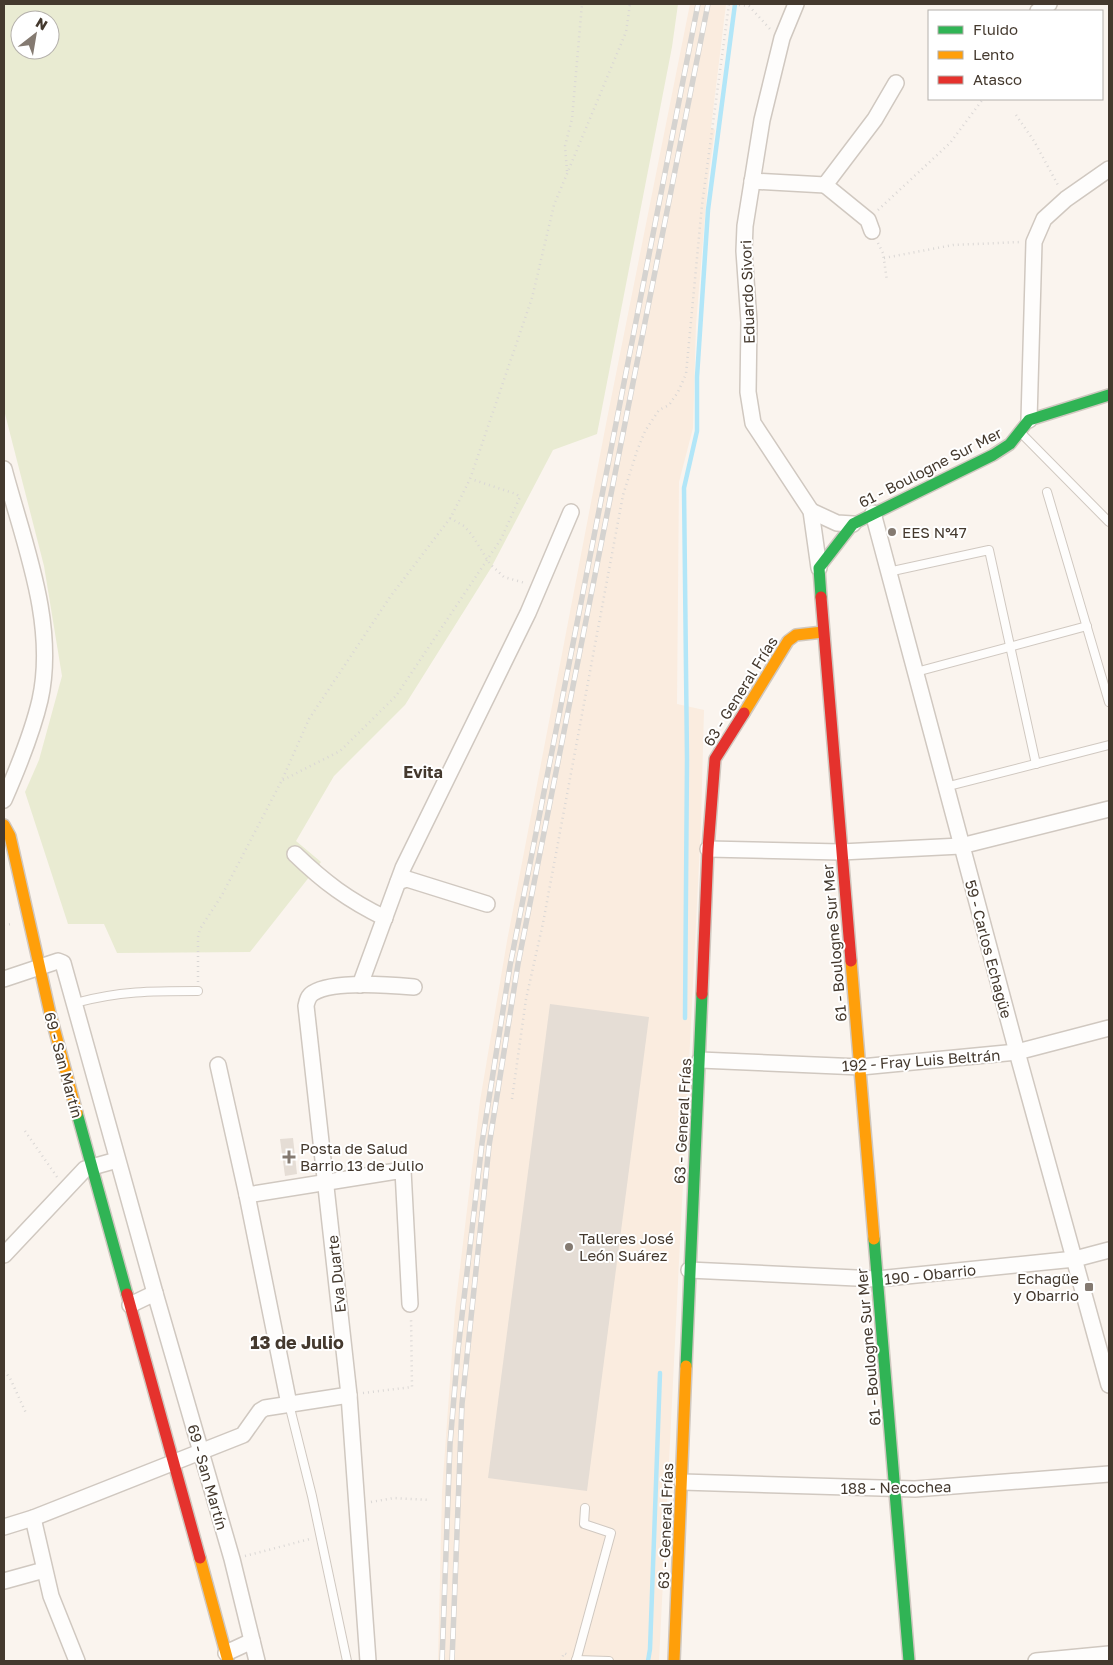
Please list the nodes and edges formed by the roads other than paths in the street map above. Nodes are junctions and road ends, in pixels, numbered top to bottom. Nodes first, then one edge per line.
1 (796, 4) edge
2 (896, 83) dead end
3 (1109, 169) edge
4 (752, 181) junction
5 (825, 185) junction
6 (870, 225) road end
7 (1109, 395) edge
8 (1025, 426) junction
9 (4, 469) edge
10 (1047, 492) dead end
11 (811, 511) junction
12 (571, 512) dead end
13 (873, 513) junction
14 (1109, 522) edge
15 (853, 524) junction
16 (819, 568) junction
17 (888, 572) junction
18 (1087, 626) junction
19 (823, 632) junction
20 (1011, 648) junction
21 (916, 672) junction
22 (1109, 702) edge
23 (1109, 745) edge
24 (1036, 764) junction
25 (945, 787) junction
26 (4, 800) edge
27 (1109, 809) edge
28 (4, 825) edge
29 (961, 846) junction
30 (708, 849) junction
31 (841, 852) junction
32 (295, 854) dead end
33 (398, 882) junction
34 (487, 904) dead end
35 (384, 918) junction
36 (40, 966) junction
37 (4, 980) edge
38 (360, 985) junction
39 (414, 987) dead end
40 (198, 991) road end
41 (74, 1003) junction
42 (1109, 1028) edge
43 (1017, 1052) junction
44 (700, 1060) junction
45 (218, 1065) dead end
46 (861, 1067) junction
47 (117, 1160) junction
48 (92, 1166) junction
49 (327, 1182) junction
50 (247, 1195) junction
51 (1109, 1250) edge
52 (4, 1255) edge
53 (1075, 1259) junction
54 (689, 1270) junction
55 (877, 1279) junction
56 (155, 1293) junction
57 (410, 1304) road end
58 (130, 1305) junction
59 (1109, 1385) edge
60 (349, 1395) junction
61 (288, 1404) junction
62 (200, 1452) junction
63 (173, 1464) junction
64 (1109, 1474) edge
65 (682, 1482) junction
66 (896, 1490) junction
67 (585, 1508) dead end
68 (34, 1518) junction
69 (4, 1526) edge
70 (44, 1570) junction
71 (4, 1581) edge
72 (252, 1640) junction
73 (1109, 1654) edge
74 (227, 1657) edge
75 (77, 1661) edge
76 (257, 1661) edge
77 (347, 1661) edge
78 (368, 1661) edge
79 (576, 1661) edge
80 (609, 1661) edge
81 (674, 1661) edge
82 (909, 1661) edge
83 (1036, 1661) edge

1 - 4 street, Eduardo Sivori
2 - 5 street
3 - 8 street
4 - 5 street
4 - 11 street, Eduardo Sivori
5 - 6 street
7 - 8 street, 61 - Boulogne Sur Mer
8 - 13 street, 61 - Boulogne Sur Mer
8 - 14 lane
9 - 26 street
10 - 18 lane
11 - 15 street
11 - 16 street, Eduardo Sivori
12 - 33 street
13 - 15 street, 61 - Boulogne Sur Mer
13 - 17 street, 59 - Carlos Echagüe
15 - 16 street, 61 - Boulogne Sur Mer
16 - 19 street, 61 - Boulogne Sur Mer
17 - 20 lane
17 - 21 street, 59 - Carlos Echagüe
18 - 20 lane
18 - 22 lane
19 - 30 street, 63 - General Frías
19 - 31 street, 61 - Boulogne Sur Mer
20 - 21 lane
20 - 24 lane
21 - 25 street, 59 - Carlos Echagüe
23 - 24 lane
24 - 25 lane
25 - 29 street, 59 - Carlos Echagüe
27 - 29 street
28 - 36 street, 69 - San Martín
29 - 31 street
29 - 43 street, 59 - Carlos Echagüe
30 - 31 street
30 - 44 street, 63 - General Frías
31 - 46 street, 61 - Boulogne Sur Mer
32 - 35 street
33 - 34 street
33 - 35 street
35 - 38 street
36 - 37 street
36 - 41 street, 69 - San Martín
36 - 48 street, 69 - San Martín
38 - 39 street, Eva Duarte
38 - 49 street, Eva Duarte
40 - 41 lane
41 - 47 street, 69 - San Martín
42 - 43 street, 192 - Fray Luis Beltrán
43 - 46 street, 192 - Fray Luis Beltrán
43 - 53 street, 59 - Carlos Echagüe
44 - 46 street, 192 - Fray Luis Beltrán
44 - 54 street, 63 - General Frías
45 - 50 street
46 - 55 street, 61 - Boulogne Sur Mer
47 - 48 street
47 - 56 street, 69 - San Martín
48 - 52 street
48 - 58 street, 69 - San Martín
49 - 50 street
49 - 57 street
49 - 60 street, Eva Duarte
50 - 61 street
51 - 53 street, 190 - Obarrio
53 - 55 street, 190 - Obarrio
53 - 59 street, 59 - Carlos Echagüe
54 - 55 street, 190 - Obarrio
54 - 65 street, 63 - General Frías
55 - 66 street, 61 - Boulogne Sur Mer
56 - 58 street
56 - 62 street, 69 - San Martín
58 - 63 street, 69 - San Martín
60 - 61 street
60 - 78 street, Eva Duarte
61 - 62 street
61 - 77 lane
62 - 63 street
62 - 72 street, 69 - San Martín
63 - 68 street
63 - 74 street, 69 - San Martín
64 - 66 street, 188 - Necochea
65 - 66 street, 188 - Necochea
65 - 81 street, 63 - General Frías
66 - 82 street, 61 - Boulogne Sur Mer
67 - 79 lane
68 - 69 street
68 - 70 street
70 - 71 street
70 - 75 street
72 - 74 street
72 - 76 street, 69 - San Martín
73 - 83 street
79 - 80 lane

